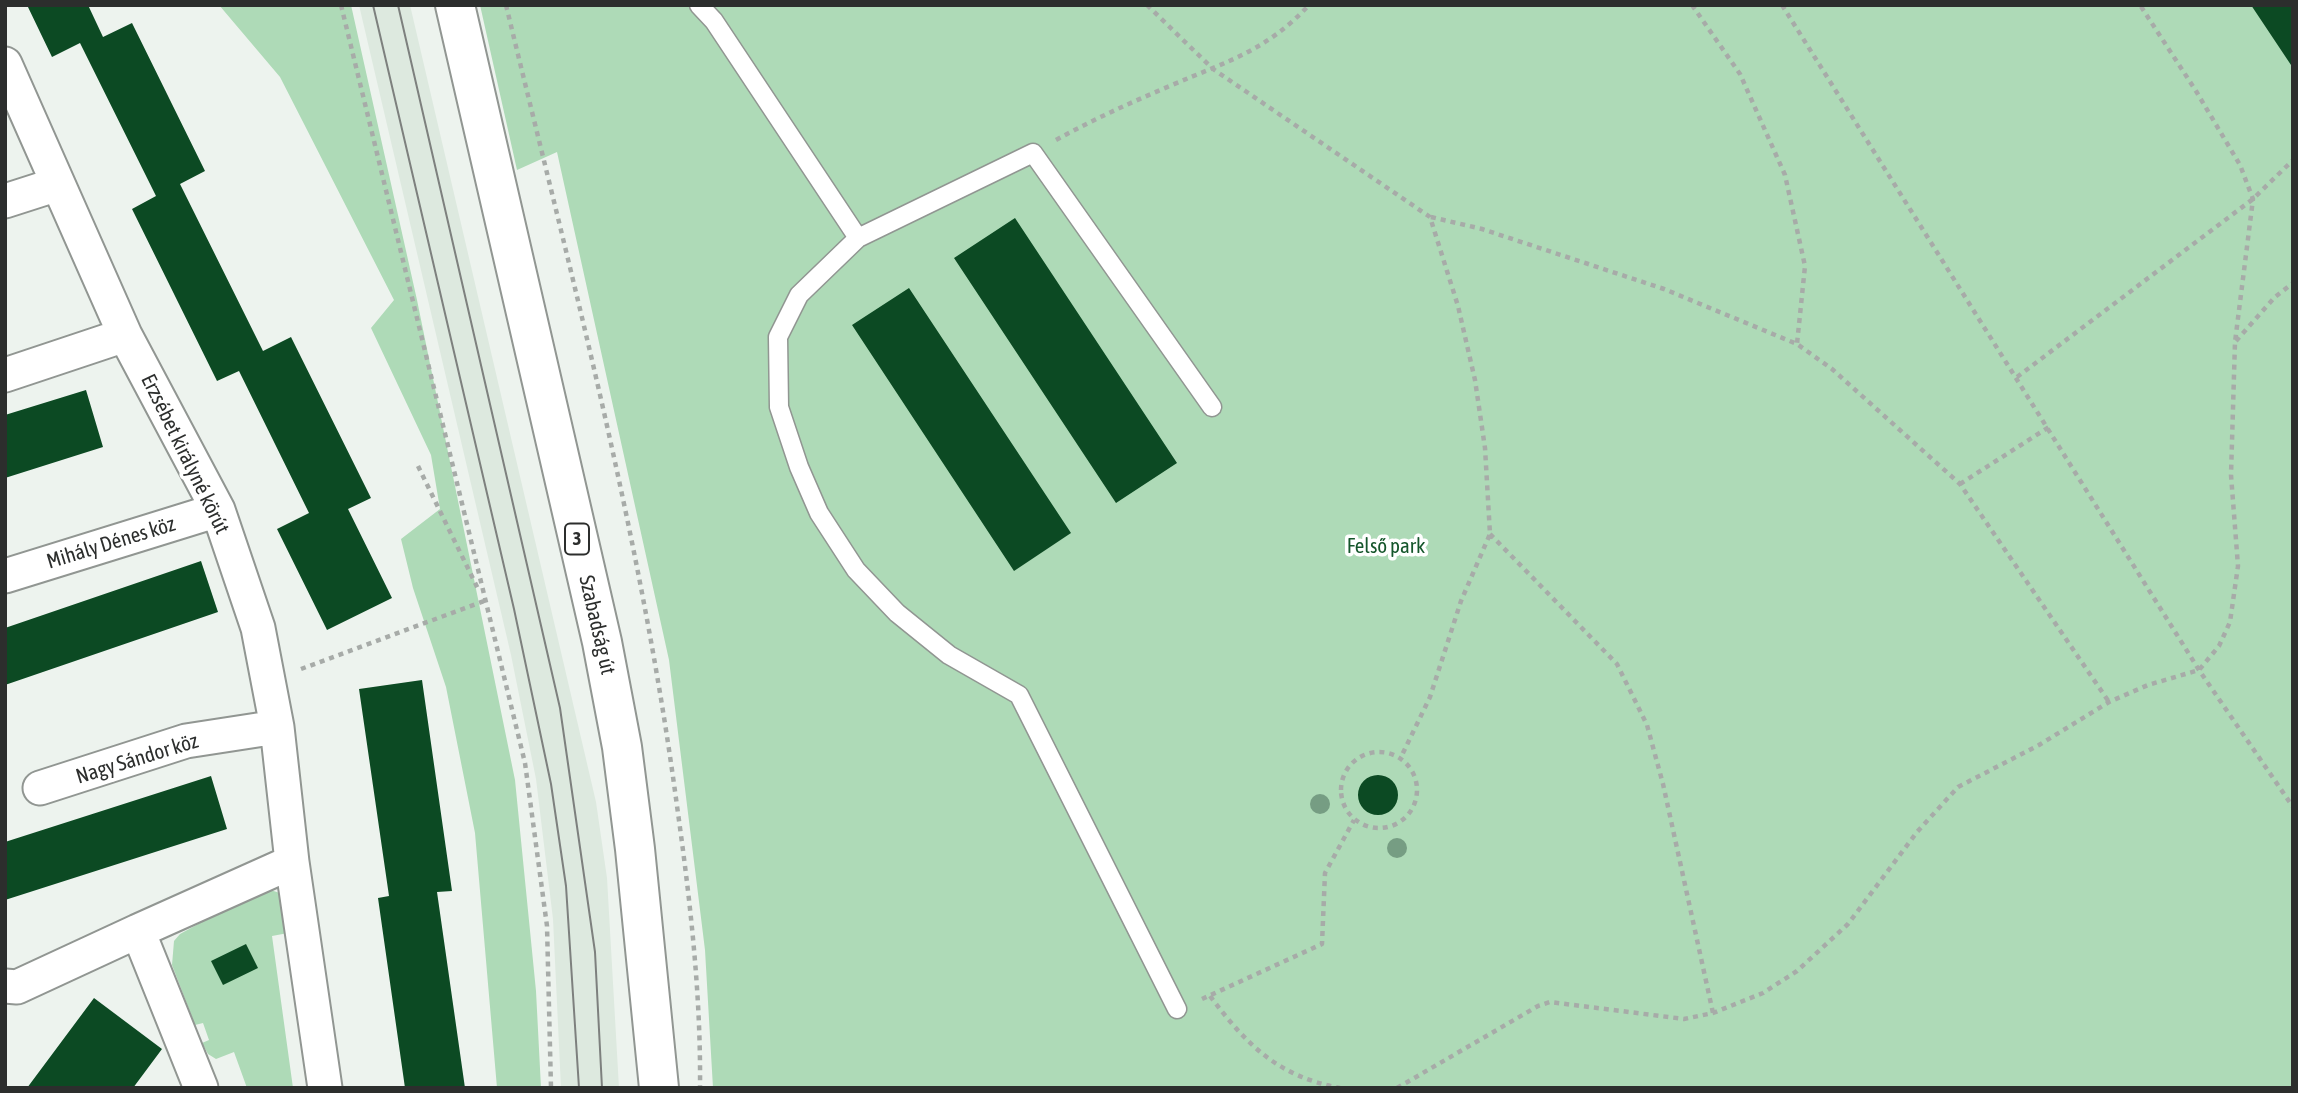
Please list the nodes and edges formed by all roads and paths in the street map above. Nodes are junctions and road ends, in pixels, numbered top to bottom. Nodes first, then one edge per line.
1 (341, 5) edge
2 (455, 5) edge
3 (506, 5) edge
4 (699, 5) edge
5 (1147, 5) edge
6 (1309, 5) edge
7 (1692, 5) edge
8 (1782, 5) edge
9 (2140, 5) edge
10 (5, 64) edge
11 (1213, 69) junction
12 (1033, 153) junction
13 (2293, 160) edge
14 (58, 184) junction
15 (2253, 199) junction
16 (5, 201) edge
17 (1430, 217) junction
18 (858, 238) junction
19 (2293, 283) edge
20 (125, 335) junction
21 (2235, 342) junction
22 (1797, 344) junction
23 (5, 375) edge
24 (2017, 377) junction
25 (1212, 407) dead end
26 (2049, 427) junction
27 (418, 466) dead end
28 (1960, 484) junction
29 (218, 510) junction
30 (1490, 534) junction
31 (5, 576) edge
32 (484, 601) junction
33 (2199, 670) junction
34 (269, 681) junction
35 (2109, 702) junction
36 (277, 727) junction
37 (1401, 757) junction
38 (40, 788) dead end
39 (2293, 807) edge
40 (1354, 820) junction
41 (292, 862) junction
42 (138, 931) junction
43 (5, 986) edge
44 (1210, 996) junction
45 (1177, 1009) joint
46 (1713, 1013) junction
47 (201, 1088) edge
48 (324, 1088) edge
49 (551, 1088) edge
50 (659, 1088) edge
51 (700, 1088) edge
52 (1340, 1088) edge
53 (1397, 1088) edge

1 - 32 path
2 - 50 main road, Szabadság út / 3
3 - 51 path
4 - 18 lane
5 - 11 path
6 - 11 path
7 - 22 path
8 - 24 path
9 - 15 path
10 - 14 street, Erzsébet királyné körút
11 - 12 path
11 - 17 path
12 - 18 lane
12 - 25 lane
13 - 15 path
14 - 16 street
14 - 20 street, Erzsébet királyné körút
15 - 21 path
15 - 24 path
17 - 22 path
17 - 30 path
18 - 45 lane
19 - 21 path
20 - 23 street
20 - 29 street, Erzsébet királyné körút
21 - 33 path
22 - 28 path
24 - 26 path
26 - 28 path
26 - 33 path
27 - 32 path
28 - 35 path
29 - 31 street, Mihály Dénes köz
29 - 34 street, Erzsébet királyné körút
30 - 37 path
30 - 46 path
32 - 34 path
32 - 49 path
33 - 35 path
33 - 39 path
34 - 36 street, Erzsébet királyné körút
35 - 46 path
36 - 38 street, Nagy Sándor köz
36 - 41 street, Erzsébet királyné körút
37 - 40 path
37 - 40 path
40 - 44 path
41 - 42 street
41 - 48 street, Erzsébet királyné körút
42 - 43 street
42 - 47 street
44 - 45 path
44 - 52 path
46 - 53 path

